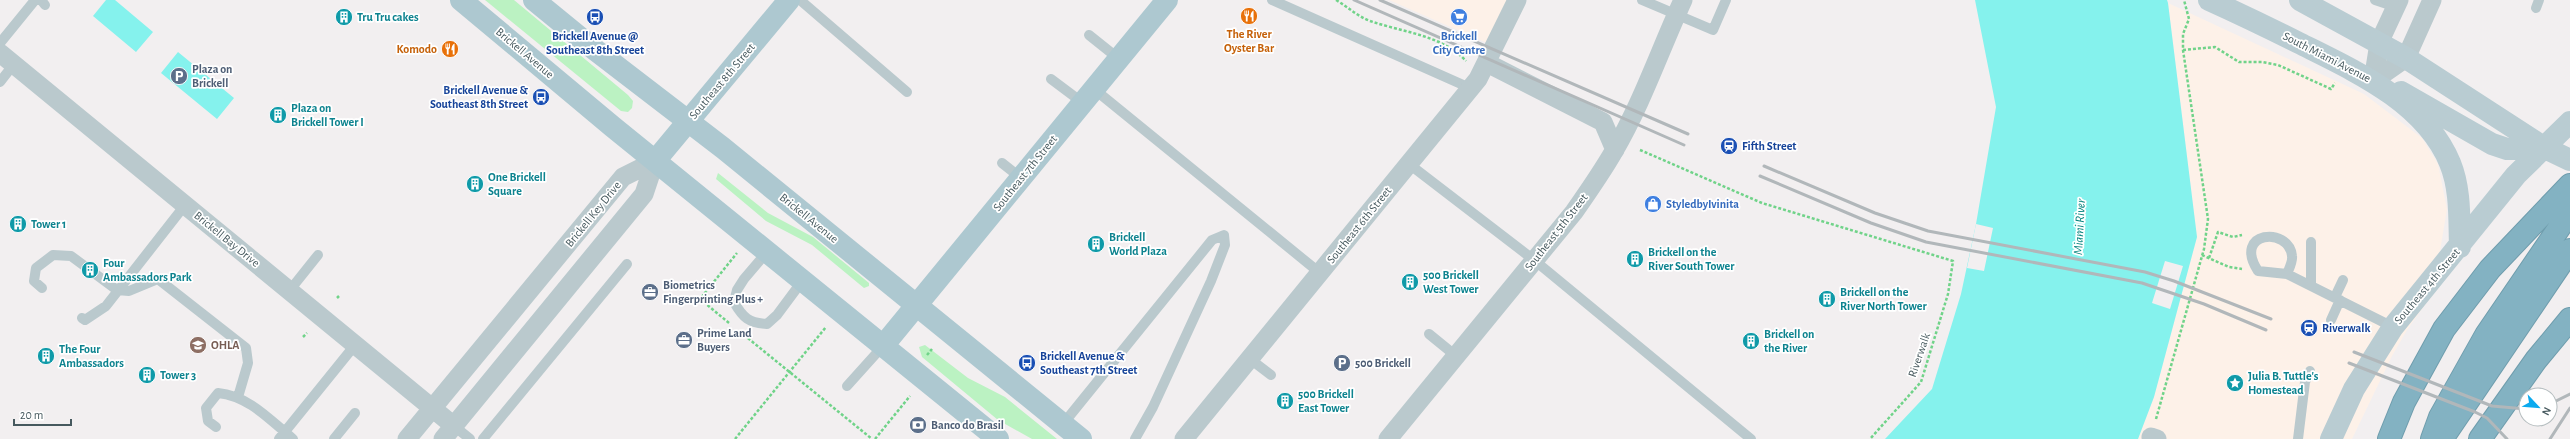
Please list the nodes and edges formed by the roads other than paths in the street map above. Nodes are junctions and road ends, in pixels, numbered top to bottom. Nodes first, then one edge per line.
1 (35, 0) edge
2 (461, 0) edge
3 (534, 0) edge
4 (789, 0) edge
5 (800, 0) edge
6 (1168, 0) edge
7 (1272, 0) edge
8 (1518, 0) edge
9 (1642, 0) edge
10 (1726, 0) edge
11 (2209, 0) edge
12 (2300, 0) edge
13 (2375, 0) edge
14 (2432, 0) edge
15 (2397, 3) edge
16 (1680, 7) edge
17 (1089, 35) dead end
18 (0, 43) edge
19 (2379, 43) junction
20 (0, 52) edge
21 (2406, 58) junction
22 (1119, 59) junction
23 (14, 64) junction
24 (1478, 64) junction
25 (1051, 79) dead end
26 (2373, 81) junction
27 (0, 82) edge
28 (1470, 88) junction
29 (907, 92) dead end
30 (1088, 96) junction
31 (688, 122) junction
32 (2570, 122) edge
33 (2545, 148) junction
34 (1615, 150) junction
35 (2570, 160) edge
36 (655, 161) junction
37 (1002, 163) dead end
38 (1409, 164) junction
39 (1021, 178) junction
40 (2570, 185) edge
41 (185, 205) junction
42 (2570, 212) edge
43 (2311, 242) dead end
44 (2460, 247) junction
45 (2570, 250) edge
46 (767, 252) junction
47 (318, 255) dead end
48 (1534, 260) junction
49 (627, 264) dead end
50 (1320, 273) junction
51 (2287, 274) junction
52 (803, 280) junction
53 (2342, 280) dead end
54 (2311, 285) junction
55 (42, 288) dead end
56 (117, 290) junction
57 (290, 290) junction
58 (2337, 298) junction
59 (917, 304) junction
60 (82, 318) dead end
61 (2570, 319) edge
62 (2331, 320) dead end
63 (2393, 327) junction
64 (1429, 334) dead end
65 (355, 345) junction
66 (883, 346) junction
67 (1456, 356) junction
68 (1250, 359) junction
69 (2310, 371) dead end
70 (1271, 375) dead end
71 (847, 386) dead end
72 (238, 397) junction
73 (433, 408) junction
74 (355, 412) dead end
75 (1063, 424) junction
76 (216, 427) dead end
77 (449, 432) edge
78 (282, 435) edge
79 (293, 439) edge
80 (334, 439) edge
81 (407, 439) edge
82 (470, 439) edge
83 (483, 439) edge
84 (998, 439) edge
85 (1081, 439) edge
86 (1135, 439) edge
87 (1184, 439) edge
88 (1388, 439) edge
89 (1751, 439) edge
90 (2298, 439) edge
91 (2331, 439) edge
92 (2389, 439) edge
93 (2432, 439) edge
94 (2442, 439) edge
95 (2480, 439) edge

1 - 18 lane
2 - 36 main road, Brickell Avenue
3 - 31 main road, Brickell Avenue
4 - 31 main road, Southeast 8th Street
5 - 29 lane
6 - 22 main road, Southeast 7th Street
7 - 28 lane
8 - 24 street, Southeast 6th Street
9 - 16 lane
10 - 16 lane
11 - 26 main road, South Miami Avenue
12 - 19 main road
13 - 15 lane
14 - 21 street
15 - 19 street
16 - 34 street, Southeast 5th Street
17 - 22 lane
19 - 21 main road
19 - 26 street
20 - 23 street, Brickell Bay Drive
21 - 26 street
21 - 33 main road
22 - 30 main road, Southeast 7th Street
23 - 27 lane
23 - 41 street, Brickell Bay Drive
24 - 28 street, Southeast 6th Street
24 - 34 street
25 - 30 lane
26 - 33 main road
26 - 44 main road, South Miami Avenue
28 - 38 street, Southeast 6th Street
30 - 39 main road, Southeast 7th Street
30 - 50 lane
31 - 36 main road, Southeast 8th Street
31 - 59 main road, Brickell Avenue
32 - 33 main road, Southeast 4th Street
33 - 35 main road
33 - 44 main road, Southeast 4th Street
34 - 48 street, Southeast 5th Street
36 - 46 main road, Brickell Avenue
36 - 73 street, Brickell Key Drive
36 - 77 street
37 - 39 lane
38 - 48 lane
38 - 50 street, Southeast 6th Street
39 - 59 main road, Southeast 7th Street
40 - 92 highway
41 - 56 lane
41 - 57 street, Brickell Bay Drive
42 - 93 highway
43 - 54 lane
44 - 63 main road, Southeast 4th Street
45 - 94 highway
46 - 52 main road, Brickell Avenue
46 - 52 lane
47 - 57 lane
48 - 67 street, Southeast 5th Street
48 - 89 lane
49 - 83 lane
50 - 68 street, Southeast 6th Street
51 - 51 lane
51 - 54 lane
52 - 66 main road, Brickell Avenue
53 - 58 lane
54 - 58 lane
55 - 56 lane
56 - 60 lane
56 - 72 lane
57 - 65 street, Brickell Bay Drive
58 - 62 lane
58 - 63 lane
59 - 66 main road, Southeast 7th Street
59 - 75 main road, Brickell Avenue
61 - 95 highway
63 - 91 main road, Southeast 4th Street
64 - 67 lane
65 - 73 street, Brickell Bay Drive
65 - 78 lane
66 - 71 lane
66 - 84 main road, Brickell Avenue
67 - 88 street, Southeast 5th Street
68 - 70 lane
68 - 87 street, Southeast 6th Street
69 - 90 lane
72 - 76 lane
72 - 78 lane
73 - 77 street, Brickell Bay Drive
73 - 81 street, Brickell Key Drive
74 - 80 lane
75 - 85 main road, Brickell Avenue
75 - 86 lane
77 - 82 lane
78 - 79 lane

